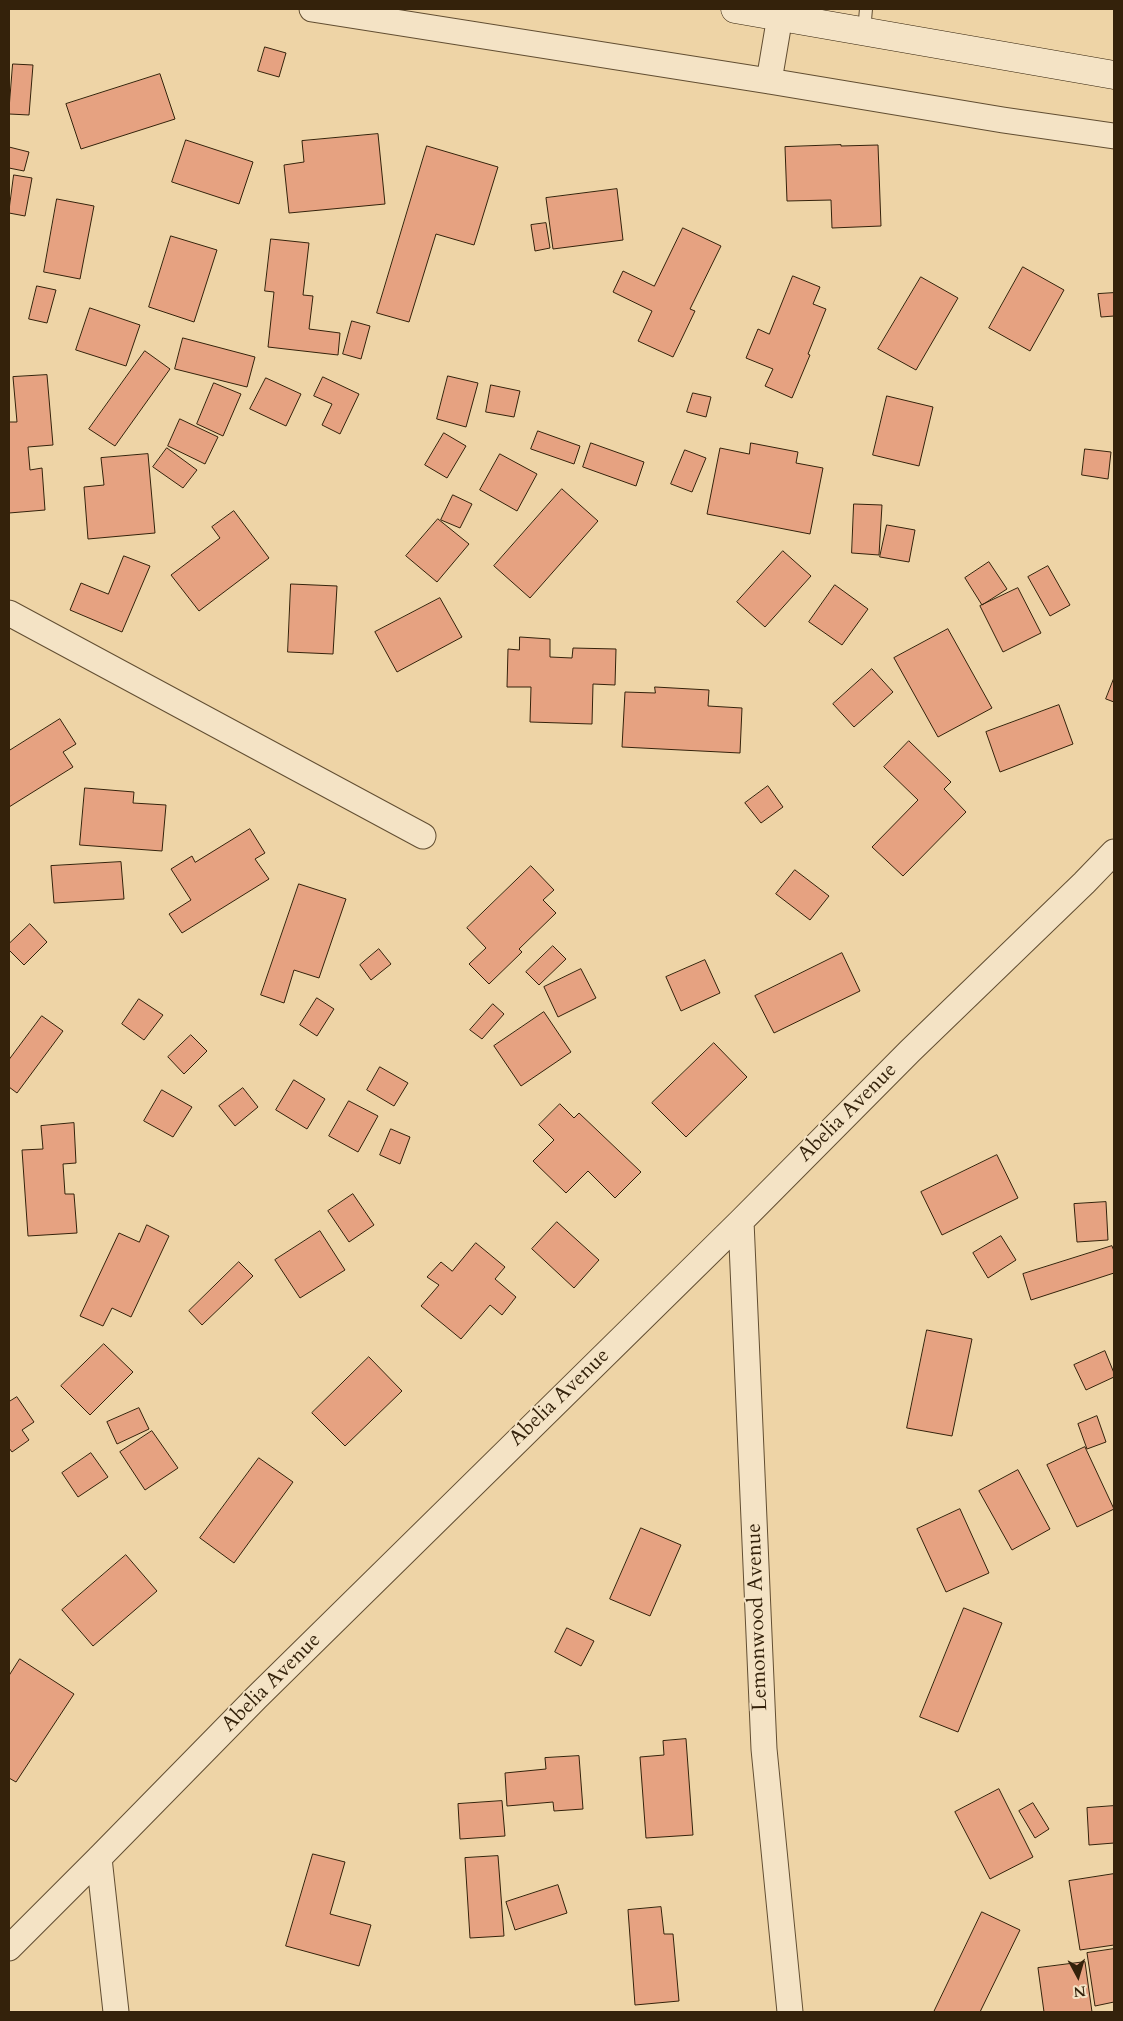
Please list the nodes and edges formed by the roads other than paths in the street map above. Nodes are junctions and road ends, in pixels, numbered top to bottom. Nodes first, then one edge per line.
1 (312, 9) edge
2 (735, 9) edge
3 (780, 16) junction
4 (865, 20) edge
5 (1114, 76) edge
6 (769, 81) junction
7 (1114, 136) edge
8 (9, 613) edge
9 (423, 836) dead end
10 (1114, 852) edge
11 (741, 1220) junction
12 (99, 1858) junction
13 (9, 1948) edge
14 (116, 2012) edge
15 (790, 2012) edge

1 - 6 street
2 - 3 main road
3 - 4 main road
3 - 6 street
4 - 5 main road
6 - 7 street
8 - 9 street
10 - 11 street, Abelia Avenue
11 - 12 street, Abelia Avenue
11 - 15 street, Lemonwood Avenue
12 - 13 street, Abelia Avenue
12 - 14 street

